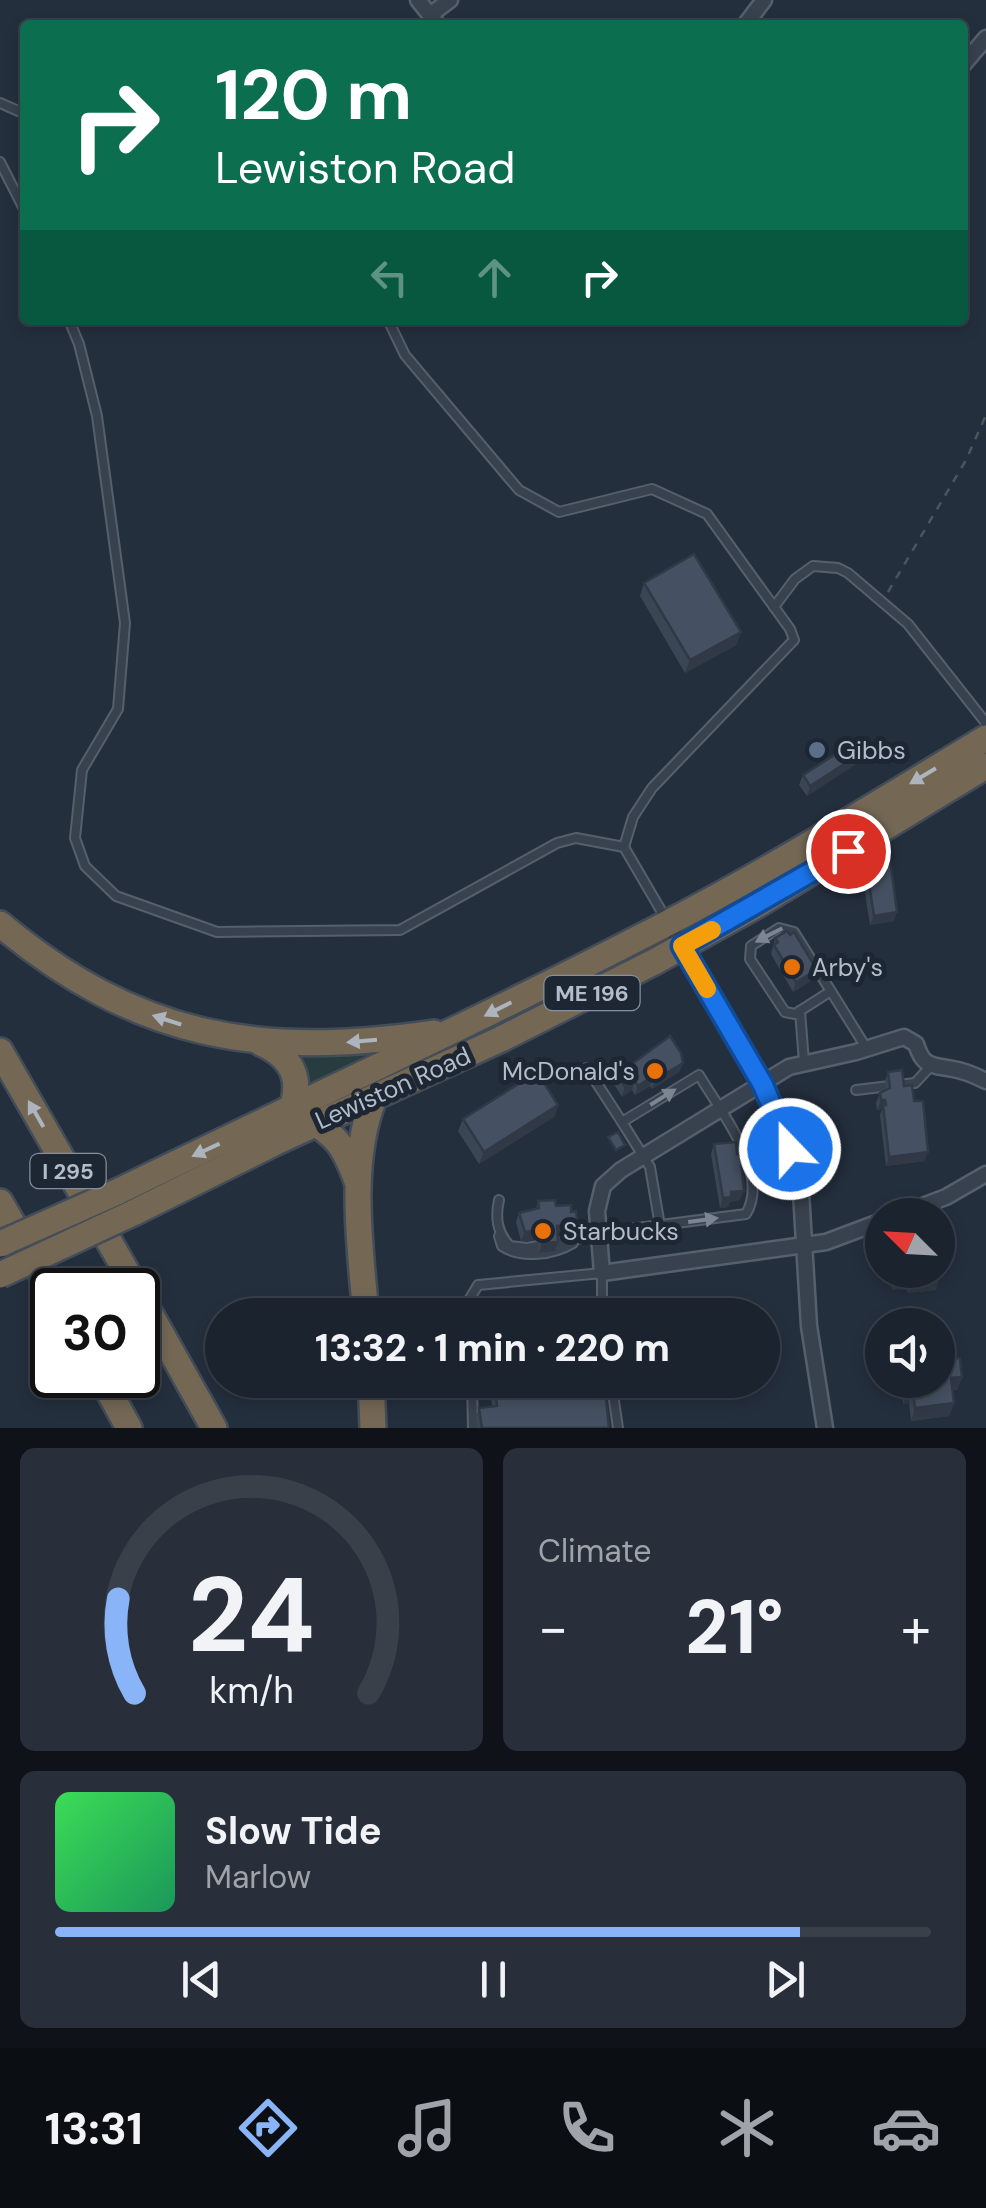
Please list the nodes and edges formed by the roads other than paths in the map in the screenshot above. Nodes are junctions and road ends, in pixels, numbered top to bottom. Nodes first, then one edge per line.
1 (418, 0) edge
2 (450, 0) edge
3 (764, 0) edge
4 (434, 20) edge
5 (749, 20) edge
6 (986, 38) edge
7 (968, 59) edge
8 (0, 162) edge
9 (20, 201) edge
10 (72, 325) edge
11 (390, 325) edge
12 (774, 606) junction
13 (986, 723) edge
14 (986, 738) edge
15 (986, 766) edge
16 (624, 847) junction
17 (668, 923) junction
18 (0, 924) edge
19 (682, 946) junction
20 (831, 991) junction
21 (800, 1012) junction
22 (458, 1029) junction
23 (261, 1043) junction
24 (868, 1049) junction
25 (0, 1051) edge
26 (804, 1062) junction
27 (930, 1067) junction
28 (587, 1068) dead end
29 (986, 1081) edge
30 (763, 1085) junction
31 (856, 1090) dead end
32 (374, 1098) junction
33 (293, 1109) junction
34 (720, 1111) junction
35 (622, 1122) junction
36 (316, 1123) junction
37 (276, 1142) junction
38 (643, 1157) junction
39 (986, 1174) edge
40 (358, 1186) junction
41 (943, 1198) edge
42 (500, 1200) dead end
43 (0, 1202) edge
44 (126, 1202) junction
45 (660, 1226) junction
46 (865, 1227) edge
47 (599, 1234) junction
48 (0, 1244) edge
49 (802, 1246) junction
50 (38, 1268) edge
51 (124, 1268) edge
52 (602, 1272) junction
53 (0, 1275) edge
54 (365, 1298) edge
55 (470, 1298) edge
56 (602, 1298) edge
57 (160, 1332) edge
58 (98, 1398) edge
59 (113, 1398) edge
60 (371, 1398) edge
61 (473, 1398) edge
62 (614, 1398) edge
63 (109, 1428) edge
64 (130, 1428) edge
65 (214, 1428) edge
66 (372, 1428) edge
67 (474, 1428) edge
68 (618, 1428) edge
69 (824, 1428) edge

1 - 4 street
2 - 4 street
3 - 5 street
6 - 7 street
8 - 9 lane
10 - 16 lane
11 - 12 lane
12 - 13 lane
12 - 16 lane
14 -> 17 highway, Lewiston Road / ME 196
15 - 19 highway, Lewiston Road / ME 196
16 - 17 lane
17 - 19 street
17 -> 22 highway, Lewiston Road / ME 196
23 -> 18 highway
19 - 30 street
19 - 32 highway, Lewiston Road / ME 196
20 - 21 lane
20 -> 21 lane
20 - 24 lane
21 - 26 lane
22 -> 23 highway
22 - 33 highway, Lewiston Road / ME 196
23 - 33 highway
24 - 26 street
24 - 27 street
51 -> 25 highway, I 295
26 - 30 street
27 - 29 street
27 - 31 lane
28 - 35 lane
30 - 34 street
30 - 49 street
32 - 36 highway, Lewiston Road / ME 196
32 - 40 highway
33 - 36 highway
33 - 37 highway
33 -> 44 highway, Lewiston Road / ME 196
35 -> 34 lane
34 - 38 street
45 -> 34 lane
35 - 38 lane
36 - 37 highway, Lewiston Road / ME 196
36 - 40 highway
37 - 44 highway, Lewiston Road / ME 196
38 - 45 lane
38 - 47 street
39 - 41 street
40 - 54 highway
42 - 47 lane
43 - 50 highway, I 295
44 - 48 highway, Lewiston Road / ME 196, bridge
44 - 53 highway, Lewiston Road / ME 196, bridge
45 - 47 lane
46 - 49 street
47 - 52 street
49 - 52 street
49 - 69 street
52 - 55 lane
52 - 56 lane
57 - 65 highway, I 295
58 - 63 highway
59 - 64 highway
60 - 66 highway
61 - 67 lane
62 - 68 lane

